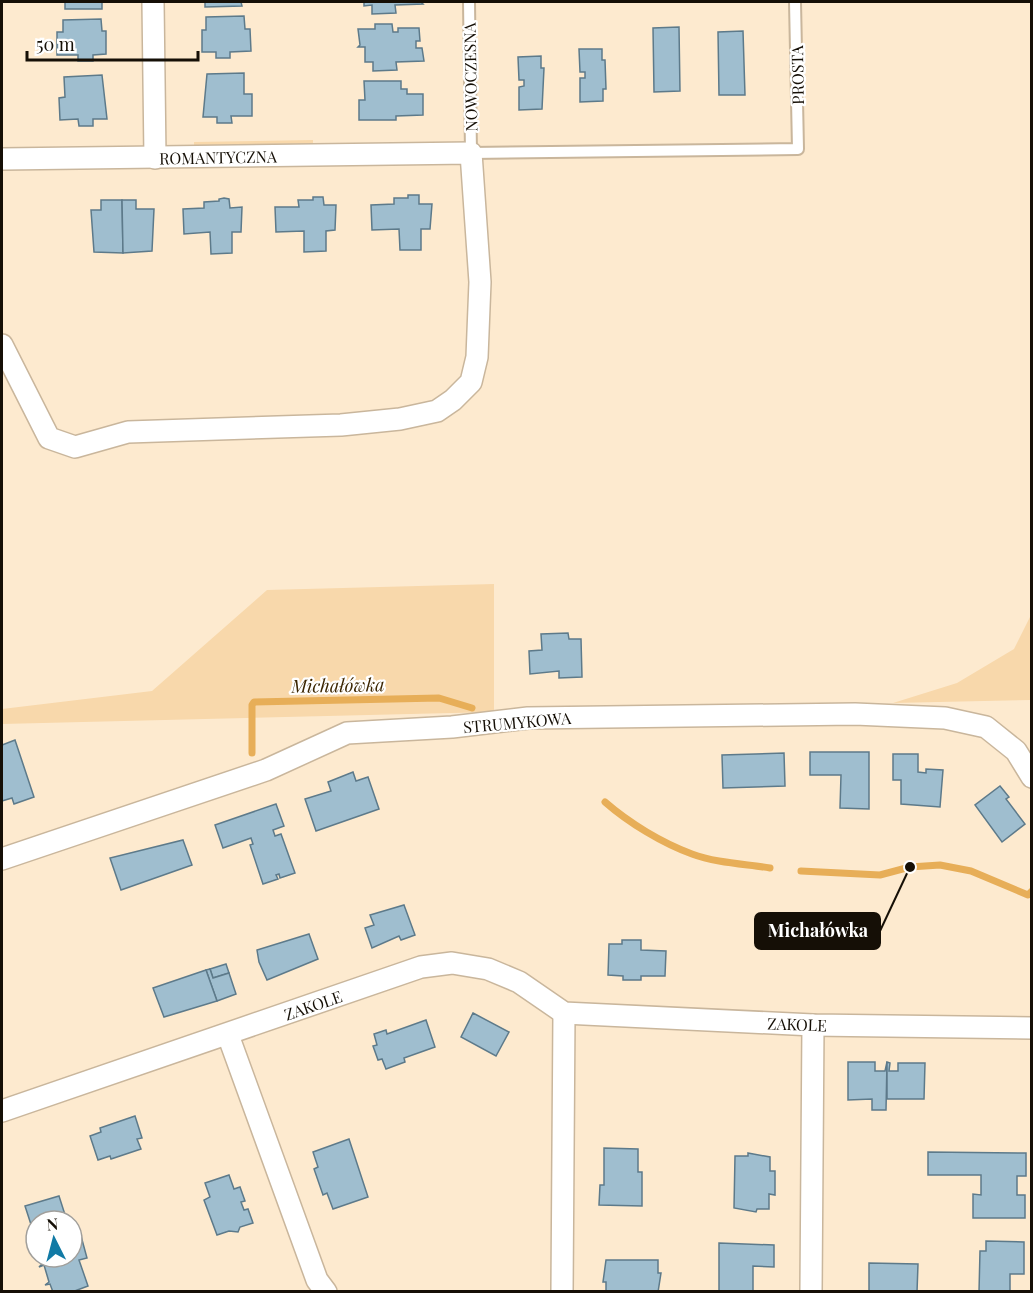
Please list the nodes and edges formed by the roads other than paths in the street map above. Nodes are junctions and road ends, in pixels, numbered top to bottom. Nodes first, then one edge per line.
1 (153, 2) edge
2 (469, 2) edge
3 (795, 2) edge
4 (471, 153) junction
5 (155, 158) junction
6 (2, 159) edge
7 (2, 345) edge
8 (1032, 777) edge
9 (2, 859) edge
10 (564, 1013) junction
11 (813, 1025) junction
12 (1032, 1028) edge
13 (228, 1035) junction
14 (2, 1111) edge
15 (326, 1292) edge
16 (562, 1292) edge
17 (811, 1292) edge

1 - 5 street
2 - 4 lane, NOWOCZESNA
3 - 4 lane, PROSTA
4 - 5 street, ROMANTYCZNA
4 - 7 street
5 - 6 street, ROMANTYCZNA
8 - 9 street, STRUMYKOWA
10 - 11 street, ZAKOLE
10 - 13 street, ZAKOLE
10 - 16 street
11 - 12 street, ZAKOLE
11 - 17 street
13 - 14 street, ZAKOLE
13 - 15 street

